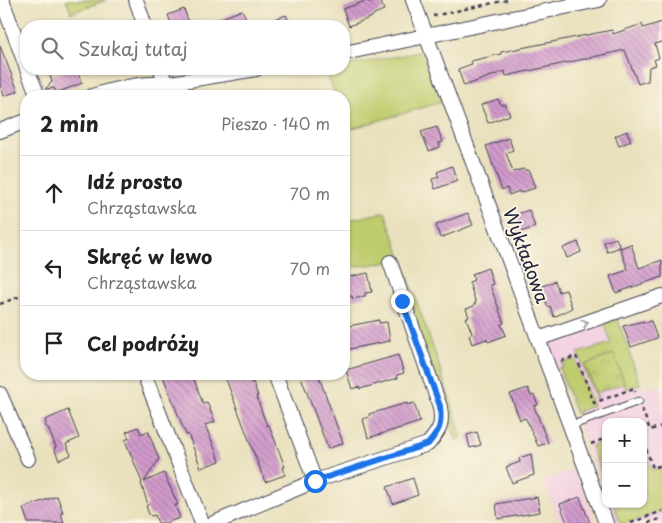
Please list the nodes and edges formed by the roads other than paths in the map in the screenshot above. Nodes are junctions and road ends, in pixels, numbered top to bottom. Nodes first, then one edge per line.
1 (2, 0) edge
2 (136, 0) edge
3 (413, 0) edge
4 (599, 0) edge
5 (144, 20) edge
6 (427, 37) junction
7 (20, 48) edge
8 (350, 52) edge
9 (30, 75) edge
10 (163, 75) edge
11 (220, 75) edge
12 (165, 84) junction
13 (36, 90) edge
14 (117, 90) edge
15 (168, 90) edge
16 (20, 123) edge
17 (0, 131) edge
18 (390, 262) dead end
19 (662, 296) edge
20 (538, 339) junction
21 (146, 380) edge
22 (277, 380) edge
23 (0, 394) edge
24 (639, 401) road end
25 (570, 426) junction
26 (28, 458) dead end
27 (315, 481) junction
28 (202, 523) edge
29 (214, 523) edge
30 (606, 523) edge

1 - 7 street
2 - 5 street
3 - 6 street, Wykładowa
4 - 6 street
6 - 8 street
6 - 20 street, Wykładowa
9 - 13 street
10 - 12 street
11 - 12 street
12 - 14 street
12 - 15 street
16 - 17 street
18 - 27 street
20 -> 19 street
20 - 25 street, Wykładowa
21 - 28 street
22 - 27 street
23 - 26 street
24 - 25 lane
25 - 30 street, Wykładowa
27 - 29 street

